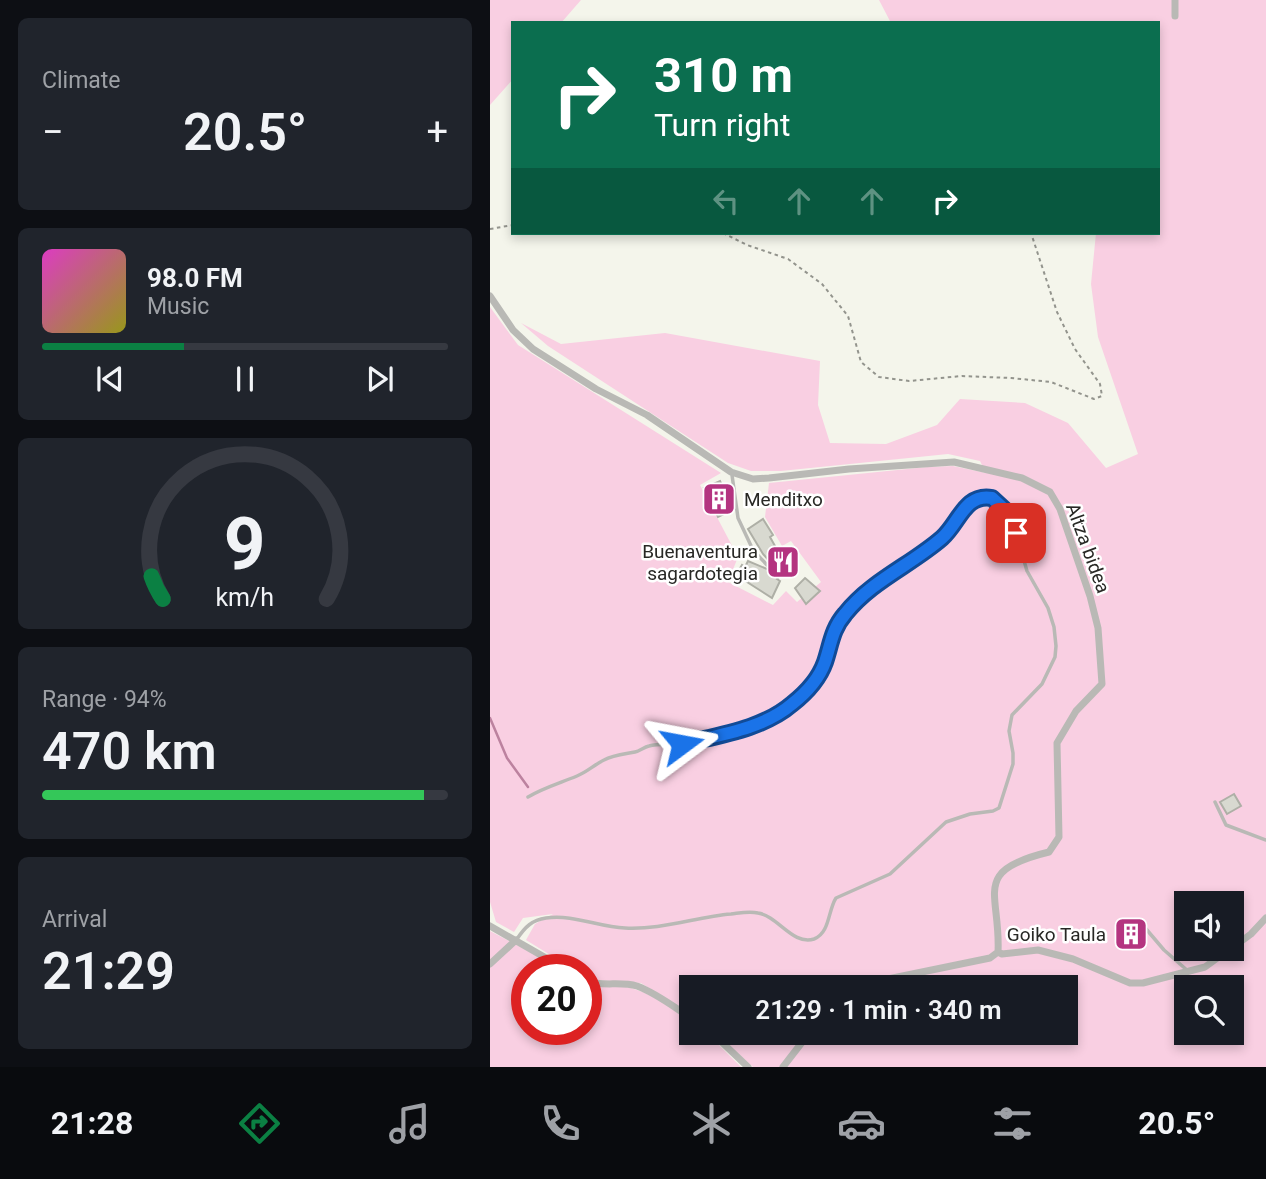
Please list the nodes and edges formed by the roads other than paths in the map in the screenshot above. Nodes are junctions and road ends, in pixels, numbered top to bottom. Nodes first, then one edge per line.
1 (1175, 0) edge
2 (1175, 16) dead end
3 (490, 296) edge
4 (731, 472) junction
5 (767, 565) dead end
6 (528, 797) dead end
7 (1215, 802) dead end
8 (1266, 840) edge
9 (1266, 918) edge
10 (1141, 923) dead end
11 (490, 926) edge
12 (1244, 939) edge
13 (516, 940) junction
14 (998, 952) junction
15 (540, 954) edge
16 (1214, 961) edge
17 (490, 964) edge
18 (1190, 973) junction
19 (907, 975) edge
20 (602, 984) edge
21 (679, 1011) edge
22 (724, 1045) edge
23 (800, 1045) edge
24 (748, 1067) edge
25 (783, 1067) edge

1 - 2 street
3 - 4 street, Altza bidea
4 - 5 lane
4 - 14 street, Altza bidea
6 - 13 lane
7 - 8 lane
9 - 12 street
10 - 18 lane
11 - 13 street
13 - 15 street
13 - 17 street
14 - 18 street
14 - 19 street
16 - 18 street
20 - 21 street
22 - 24 street
23 - 25 street

